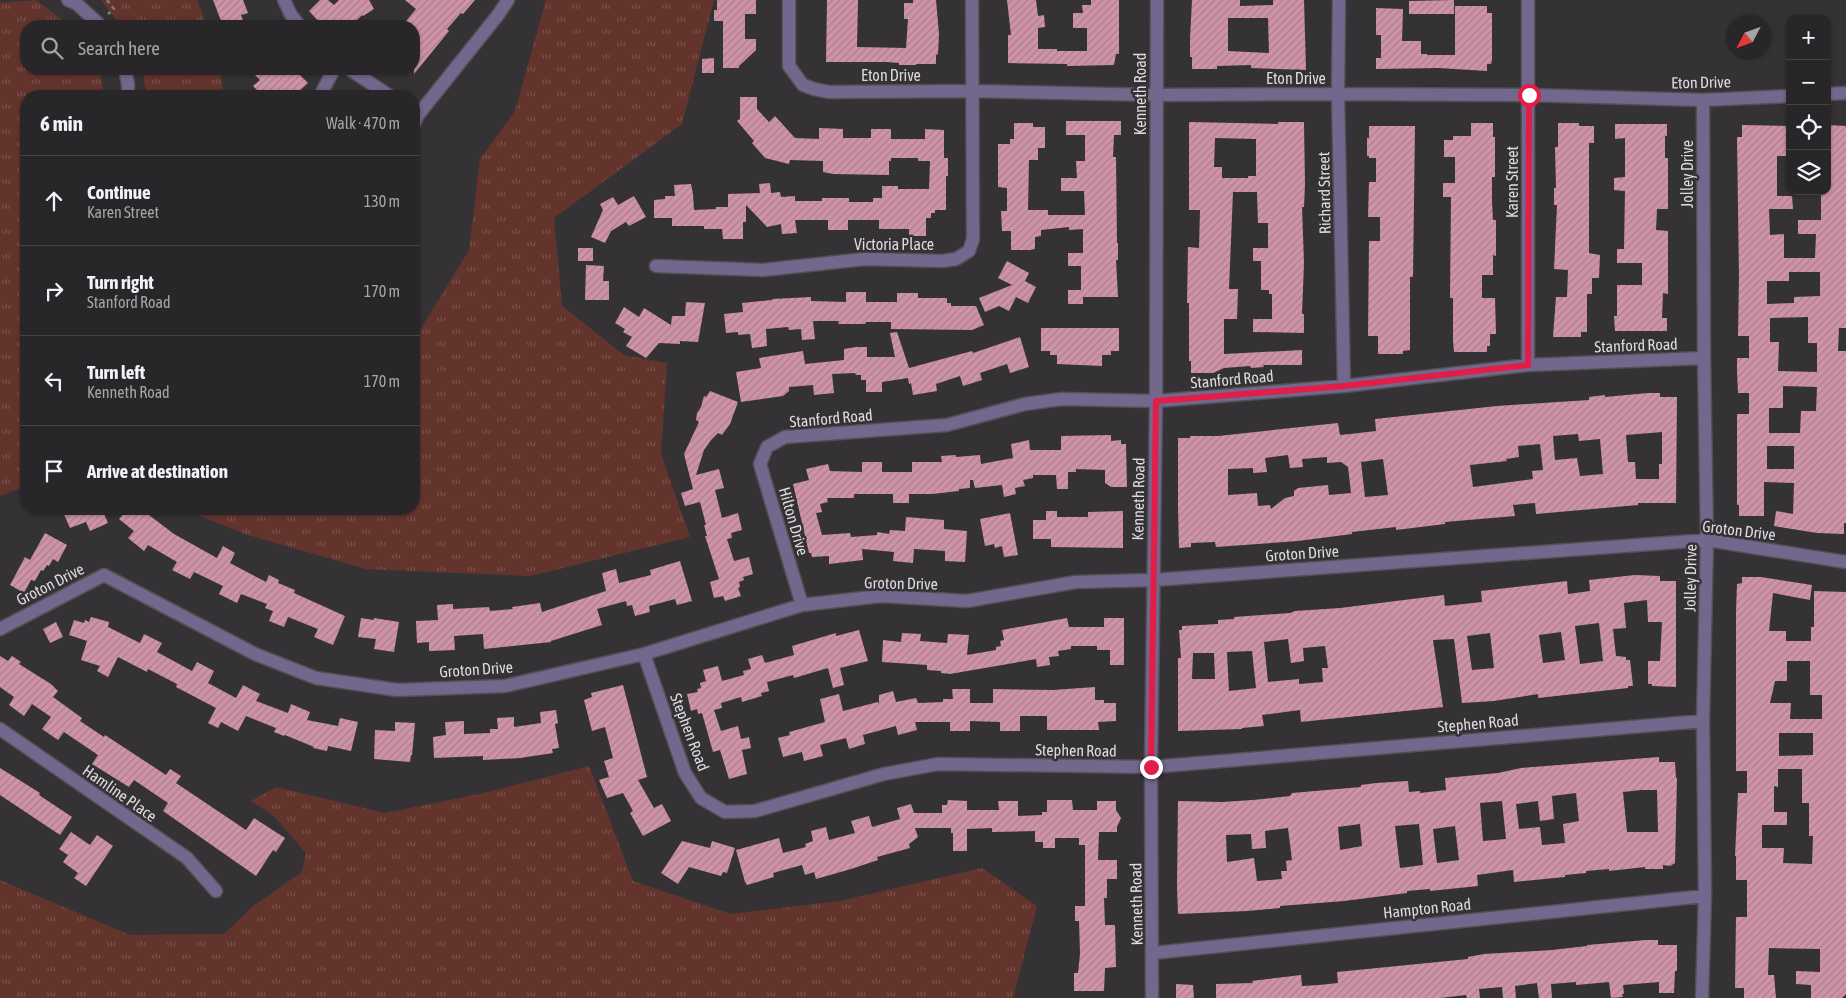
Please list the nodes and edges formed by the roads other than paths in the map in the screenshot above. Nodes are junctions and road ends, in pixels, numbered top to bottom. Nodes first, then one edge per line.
1 (68, 0) edge
2 (284, 0) edge
3 (508, 0) edge
4 (790, 0) edge
5 (972, 0) edge
6 (1157, 0) edge
7 (1339, 0) edge
8 (1528, 0) edge
9 (94, 20) edge
10 (296, 20) edge
11 (126, 75) edge
12 (331, 75) edge
13 (358, 75) edge
14 (128, 90) edge
15 (323, 90) edge
16 (381, 90) edge
17 (972, 91) junction
18 (1846, 93) edge
19 (1338, 94) junction
20 (1831, 94) edge
21 (1156, 95) junction
22 (1529, 95) junction
23 (1786, 96) edge
24 (1703, 100) junction
25 (420, 111) edge
26 (656, 266) dead end
27 (1704, 358) junction
28 (1528, 365) junction
29 (1344, 386) junction
30 (1156, 401) junction
31 (768, 447) joint
32 (1707, 540) junction
33 (1846, 562) edge
34 (1153, 580) junction
35 (802, 605) junction
36 (0, 629) edge
37 (644, 654) junction
38 (1703, 721) junction
39 (0, 729) edge
40 (1151, 767) junction
41 (216, 891) dead end
42 (1705, 896) junction
43 (1153, 953) junction
44 (1152, 998) edge
45 (1702, 998) edge

1 - 9 street
2 - 10 street
3 - 25 street
4 - 17 street, Eton Drive
5 - 17 street
6 - 21 street, Kenneth Road
7 - 19 street, Richard Street
8 - 22 street, Karen Street
11 - 14 street
12 - 15 street
13 - 16 street
17 - 21 street, Eton Drive
17 - 26 street, Victoria Place
18 - 20 street
19 - 21 street, Eton Drive
19 - 22 street, Eton Drive
19 - 29 street, Richard Street
21 - 30 street, Kenneth Road
22 - 24 street, Eton Drive
22 - 28 street, Karen Street
23 - 24 street, Eton Drive
24 - 27 street, Jolley Drive
27 - 28 street, Stanford Road
27 - 32 street, Jolley Drive
28 - 29 street, Stanford Road
29 - 30 street, Stanford Road
30 - 31 street, Stanford Road
30 - 34 street, Kenneth Road
31 - 35 street, Hilton Drive
32 - 33 street, Groton Drive
32 - 34 street, Groton Drive
32 - 38 street, Jolley Drive
34 - 35 street, Groton Drive
34 - 40 street, Kenneth Road
35 - 37 street, Groton Drive
36 - 37 street, Groton Drive
37 - 40 street, Stephen Road
38 - 40 street, Stephen Road
38 - 42 street, Jolley Drive
39 - 41 street, Hamline Place
40 - 43 street, Kenneth Road
42 - 43 street, Hampton Road
42 - 45 street, Jolley Drive
43 - 44 street, Kenneth Road

